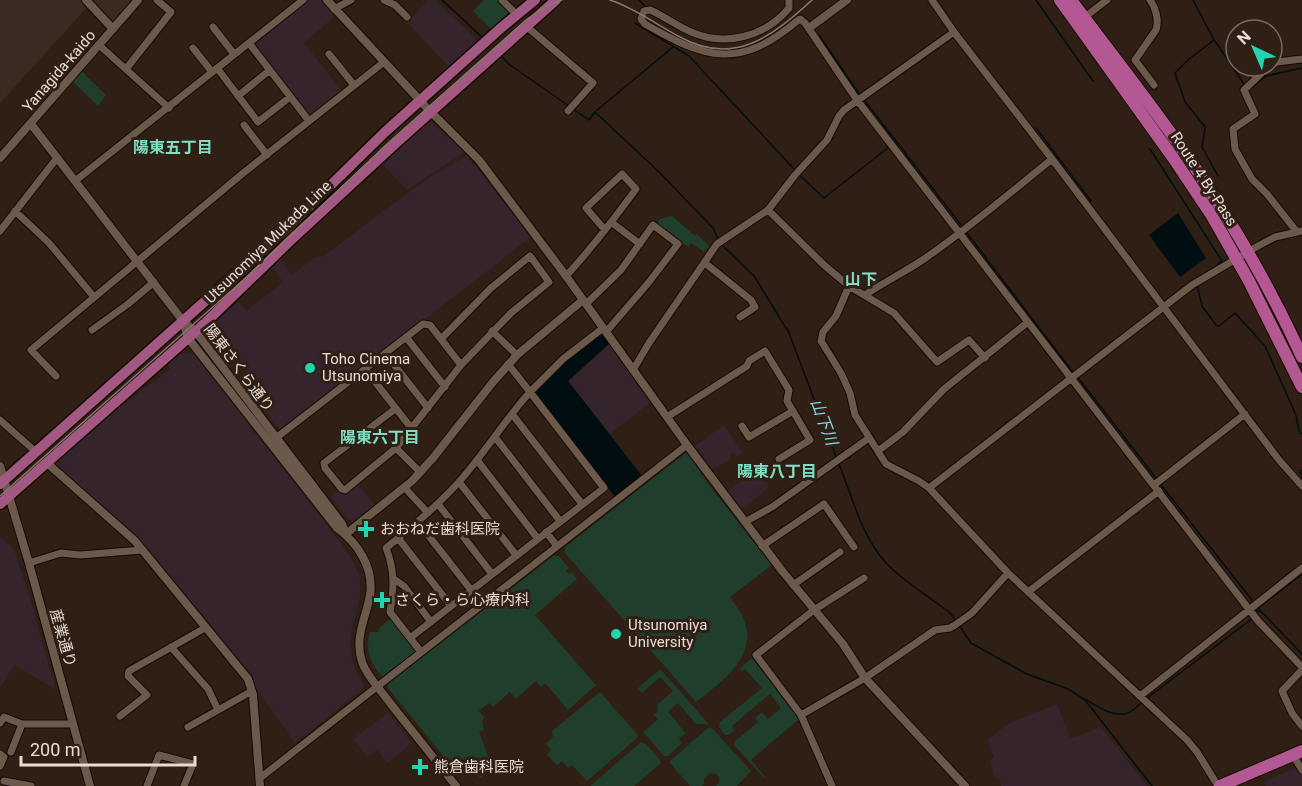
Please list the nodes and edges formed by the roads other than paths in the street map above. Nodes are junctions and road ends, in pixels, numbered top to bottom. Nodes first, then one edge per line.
1 (86, 0) edge
2 (138, 0) edge
3 (157, 0) edge
4 (303, 0) edge
5 (327, 0) edge
6 (351, 0) edge
7 (384, 0) edge
8 (502, 0) edge
9 (535, 0) edge
10 (556, 0) edge
11 (847, 0) edge
12 (932, 0) edge
13 (1050, 0) edge
14 (1060, 0) edge
15 (1071, 0) edge
16 (1081, 0) edge
17 (1107, 0) edge
18 (1150, 0) edge
19 (790, 2) edge
20 (334, 9) junction
21 (1090, 13) junction
22 (517, 15) junction
23 (407, 17) dead end
24 (526, 26) junction
25 (213, 27) dead end
26 (809, 28) junction
27 (113, 29) junction
28 (954, 32) junction
29 (249, 43) junction
30 (99, 45) junction
31 (193, 48) dead end
32 (234, 54) junction
33 (329, 54) dead end
34 (1302, 59) edge
35 (1284, 61) edge
36 (384, 62) junction
37 (126, 69) junction
38 (214, 70) junction
39 (270, 70) junction
40 (1257, 78) edge
41 (1154, 85) dead end
42 (354, 86) junction
43 (238, 96) junction
44 (1136, 96) junction
45 (290, 97) junction
46 (420, 100) junction
47 (855, 102) junction
48 (169, 108) junction
49 (570, 108) dead end
50 (431, 111) junction
51 (309, 121) junction
52 (31, 124) junction
53 (243, 125) dead end
54 (267, 155) junction
55 (0, 158) edge
56 (57, 158) junction
57 (1052, 159) junction
58 (75, 181) junction
59 (768, 210) junction
60 (15, 211) junction
61 (611, 222) junction
62 (605, 230) junction
63 (0, 231) edge
64 (1300, 232) edge
65 (960, 233) junction
66 (640, 244) junction
67 (1248, 251) junction
68 (1236, 258) junction
69 (137, 261) junction
70 (705, 263) junction
71 (566, 276) junction
72 (153, 282) junction
73 (849, 286) junction
74 (865, 295) junction
75 (94, 297) junction
76 (584, 302) junction
77 (1163, 307) junction
78 (740, 317) dead end
79 (183, 321) junction
80 (1028, 322) junction
81 (92, 330) dead end
82 (605, 330) junction
83 (492, 331) junction
84 (192, 335) junction
85 (406, 337) junction
86 (441, 339) junction
87 (385, 353) junction
88 (517, 355) junction
89 (1302, 357) edge
90 (985, 358) junction
91 (508, 364) junction
92 (461, 365) junction
93 (365, 369) junction
94 (633, 370) junction
95 (56, 376) dead end
96 (1072, 378) junction
97 (445, 387) junction
98 (1302, 387) edge
99 (530, 392) junction
100 (428, 408) junction
101 (395, 409) junction
102 (793, 411) junction
103 (512, 414) junction
104 (1245, 414) junction
105 (667, 417) junction
106 (0, 420) edge
107 (742, 426) dead end
108 (412, 429) junction
109 (495, 437) junction
110 (276, 438) junction
111 (869, 438) junction
112 (687, 445) junction
113 (396, 448) junction
114 (878, 451) junction
115 (36, 452) junction
116 (779, 459) dead end
117 (477, 460) junction
118 (47, 463) junction
119 (0, 466) edge
120 (420, 472) junction
121 (2, 482) edge
122 (459, 482) junction
123 (1302, 486) edge
124 (404, 487) junction
125 (929, 488) junction
126 (1156, 488) junction
127 (9, 497) junction
128 (0, 504) edge
129 (438, 504) junction
130 (582, 504) junction
131 (428, 513) junction
132 (560, 521) junction
133 (418, 522) junction
134 (745, 522) junction
135 (546, 532) junction
136 (346, 534) junction
137 (398, 538) junction
138 (538, 539) junction
139 (557, 546) junction
140 (762, 546) junction
141 (854, 547) dead end
142 (142, 550) junction
143 (840, 552) dead end
144 (516, 555) junction
145 (29, 563) junction
146 (1302, 568) edge
147 (1008, 573) junction
148 (492, 574) junction
149 (864, 578) dead end
150 (394, 579) junction
151 (793, 585) junction
152 (471, 590) junction
153 (1028, 592) junction
154 (451, 606) junction
155 (1250, 609) junction
156 (814, 610) junction
157 (431, 622) junction
158 (205, 628) junction
159 (410, 638) junction
160 (171, 647) junction
161 (421, 652) junction
162 (865, 678) junction
163 (377, 686) junction
164 (252, 691) junction
165 (1140, 696) junction
166 (218, 710) junction
167 (801, 715) junction
168 (120, 716) dead end
169 (2, 718) edge
170 (22, 724) junction
171 (73, 724) junction
172 (1302, 726) edge
173 (188, 727) dead end
174 (11, 752) dead end
175 (0, 754) edge
176 (1299, 759) edge
177 (0, 766) edge
178 (3, 782) edge
179 (260, 782) edge
180 (29, 786) edge
181 (90, 786) edge
182 (147, 786) edge
183 (184, 786) edge
184 (456, 786) edge
185 (832, 786) edge
186 (965, 786) edge
187 (1219, 786) edge
188 (1235, 786) edge

1 - 27 street
2 - 27 street, Yanagida-kaido
3 - 37 street
4 - 29 street
5 - 20 street
6 - 20 street
7 - 23 street
8 - 22 street
9 - 22 main road, Utsunomiya Mukada Line
10 - 24 main road, Utsunomiya Mukada Line
11 - 26 street
12 - 28 street
13 - 44 highway
14 - 44 highway, Route 4 By-Pass
15 - 44 highway, Route 4 By-Pass
16 - 21 highway
17 - 21 street
18 - 41 street
19 - 26 street
20 - 36 street
21 - 44 highway
22 - 46 main road, Utsunomiya Mukada Line
24 - 49 street
24 - 50 main road, Utsunomiya Mukada Line
25 - 32 street
26 - 47 street
27 - 30 street, Yanagida-kaido
28 - 47 street
28 - 57 street
29 - 32 street
29 - 39 street
30 - 37 street
30 - 52 street, Yanagida-kaido
31 - 38 street
32 - 38 street
33 - 42 street
34 - 35 street
36 - 42 street
36 - 46 street
37 - 48 street
38 - 43 street
38 - 48 street
39 - 43 street
39 - 45 street
40 - 64 street
42 - 51 street
43 - 45 street
44 - 67 highway, Route 4 By-Pass
44 - 68 highway, Route 4 By-Pass
45 - 51 street
46 - 50 street
46 - 79 main road, Utsunomiya Mukada Line
47 - 59 street
47 - 65 street
48 - 58 street
50 - 71 street
50 - 84 main road, Utsunomiya Mukada Line
51 - 54 street
52 - 55 street, Yanagida-kaido
52 - 56 street
53 - 54 street
54 - 69 street
56 - 58 street
56 - 60 street
57 - 65 street
57 - 77 street
58 - 69 street
59 - 70 street
59 - 73 street
60 - 63 street
60 - 75 street
61 - 62 street
61 - 62 street
61 - 66 street
62 - 71 street
64 - 67 street
65 - 74 street
65 - 80 street
66 - 76 street
66 - 82 street
67 - 68 street
67 - 89 highway, Route 4 By-Pass
68 - 77 street
68 - 98 highway, Route 4 By-Pass
69 - 72 street
69 - 75 street
70 - 78 street
70 - 94 street
71 - 76 street
72 - 79 street
72 - 81 street
73 - 74 street
73 - 111 street
74 - 90 street
75 - 95 street
76 - 82 street
76 - 88 street
77 - 96 street
77 - 104 street
79 - 84 street, 陽東さくら通り
79 - 115 main road, Utsunomiya Mukada Line
80 - 90 street
80 - 96 street
82 - 94 street
82 - 99 street
83 - 86 street
83 - 88 street
83 - 92 street
84 - 110 street, 陽東さくら通り
84 - 118 main road, Utsunomiya Mukada Line
84 - 136 street, 陽東さくら通り
85 - 86 street
85 - 87 street
85 - 97 street
86 - 92 street
87 - 93 street
87 - 100 street
88 - 91 street
90 - 114 street
91 - 99 street
91 - 120 street
92 - 97 street
93 - 101 street
93 - 110 street
94 - 105 street
96 - 125 street
96 - 126 street
97 - 100 street
99 - 103 street
99 - 130 street
100 - 108 street
101 - 108 street
101 - 113 street
102 - 105 street
102 - 107 street
102 - 116 street
103 - 109 street
103 - 130 street
104 - 123 street
104 - 126 street
105 - 112 street
106 - 115 street
108 - 113 street
109 - 117 street
109 - 132 street
110 - 136 street, 陽東さくら通り
111 - 114 street
111 - 134 street
112 - 134 street
112 - 139 street
113 - 120 street
114 - 125 street
115 - 121 main road, Utsunomiya Mukada Line
117 - 122 street
117 - 138 street
118 - 127 main road, Utsunomiya Mukada Line
118 - 142 street
119 - 121 street
120 - 124 street
121 - 127 street, 産業通り
122 - 129 street
122 - 144 street
124 - 131 street
124 - 136 street
125 - 147 street
126 - 153 street
126 - 155 street
127 - 128 main road, Utsunomiya Mukada Line
127 - 145 street, 産業通り
129 - 131 street
129 - 148 street
130 - 132 street
131 - 133 street
132 - 135 street
133 - 137 street
133 - 152 street
134 - 140 street
135 - 138 street
135 - 139 street
136 - 163 street, 陽東さくら通り
137 - 150 street
137 - 154 street
138 - 144 street
139 - 161 street
140 - 141 street
140 - 151 street
142 - 145 street
142 - 158 street
143 - 151 street
144 - 148 street
145 - 171 street, 産業通り
146 - 155 street
147 - 153 street
147 - 162 street
148 - 152 street
149 - 156 street
150 - 157 street
150 - 159 street
151 - 156 street
152 - 154 street
153 - 165 street
154 - 157 street
155 - 165 street
155 - 172 street
156 - 162 street
156 - 167 street
157 - 159 street
158 - 160 street
158 - 164 street
159 - 161 street
160 - 166 street
160 - 168 street
161 - 163 street
162 - 167 street
162 - 186 street
163 - 179 street
163 - 184 street, 陽東さくら通り
164 - 166 street
164 - 179 street
165 - 187 street
166 - 173 street
167 - 185 street
169 - 170 street
170 - 171 street
170 - 174 street
171 - 181 street, 産業通り
175 - 177 street
176 - 187 highway
176 - 188 highway
178 - 180 street
182 - 183 street

